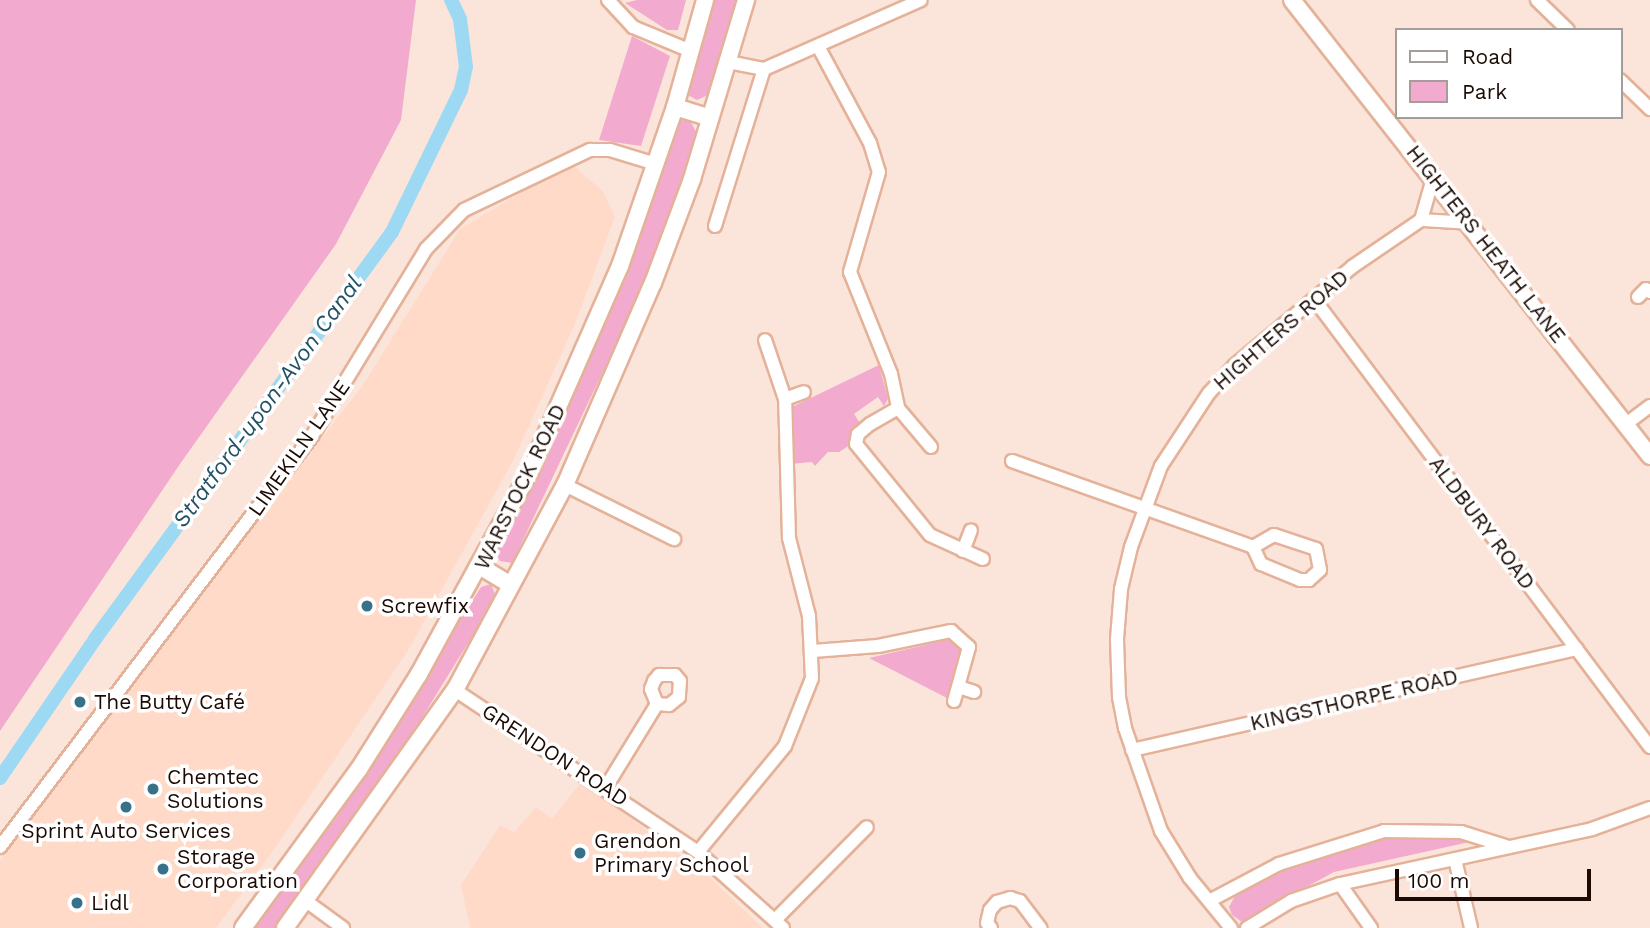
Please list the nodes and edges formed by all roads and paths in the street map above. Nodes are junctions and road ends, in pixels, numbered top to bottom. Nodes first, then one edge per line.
1 (608, 0) edge
2 (705, 0) edge
3 (746, 0) edge
4 (920, 0) edge
5 (1292, 0) edge
6 (1537, 0) edge
7 (1566, 28) edge
8 (819, 48) junction
9 (691, 51) junction
10 (728, 62) junction
11 (764, 69) junction
12 (1622, 82) edge
13 (675, 107) junction
14 (1650, 109) edge
15 (710, 118) junction
16 (656, 164) junction
17 (1434, 176) junction
18 (709, 197) dead end
19 (722, 202) junction
20 (1421, 220) junction
21 (1470, 223) junction
22 (715, 226) dead end
23 (1314, 299) junction
24 (765, 340) dead end
25 (804, 392) dead end
26 (785, 399) junction
27 (1650, 406) edge
28 (898, 408) junction
29 (1626, 424) junction
30 (931, 447) dead end
31 (1650, 456) edge
32 (1012, 461) dead end
33 (565, 485) junction
34 (1142, 507) junction
35 (971, 530) dead end
36 (674, 539) dead end
37 (1253, 547) junction
38 (963, 551) junction
39 (982, 559) dead end
40 (481, 567) junction
41 (511, 585) junction
42 (1577, 649) junction
43 (813, 651) junction
44 (959, 687) junction
45 (455, 690) junction
46 (974, 692) dead end
47 (954, 701) dead end
48 (657, 704) dead end
49 (1650, 747) edge
50 (1132, 750) junction
51 (606, 787) junction
52 (1650, 808) edge
53 (867, 827) dead end
54 (0, 847) edge
55 (1511, 847) junction
56 (698, 852) junction
57 (1455, 859) junction
58 (1340, 884) junction
59 (1211, 900) junction
60 (306, 901) junction
61 (779, 924) edge
62 (243, 928) edge
63 (285, 928) edge
64 (343, 928) edge
65 (991, 928) edge
66 (1040, 928) edge
67 (1231, 928) edge
68 (1247, 928) edge
69 (1371, 928) edge
70 (1471, 928) edge

1 - 9 street
2 - 9 street, WARSTOCK ROAD
3 - 10 street, WARSTOCK ROAD
4 - 8 street
5 - 17 street, HIGHTERS HEATH LANE
6 - 7 street
8 - 11 street
8 - 28 street
9 - 13 street, WARSTOCK ROAD
10 - 11 street
10 - 15 street, WARSTOCK ROAD
11 - 19 street
12 - 14 street
13 - 15 street
13 - 16 street, WARSTOCK ROAD
15 - 33 street, WARSTOCK ROAD
16 - 40 street, WARSTOCK ROAD
16 - 54 street, LIMEKILN LANE
17 - 20 street
17 - 21 street, HIGHTERS HEATH LANE
18 - 19 street
19 - 22 street
20 - 21 street
20 - 23 street, HIGHTERS ROAD
21 - 29 street, HIGHTERS HEATH LANE
23 - 34 street, HIGHTERS ROAD
23 - 42 street, ALDBURY ROAD
24 - 26 street
25 - 26 street
26 - 43 street
27 - 29 street
28 - 30 street
28 - 38 street
29 - 31 street, HIGHTERS HEATH LANE
32 - 34 street
33 - 36 street
33 - 41 street, WARSTOCK ROAD
34 - 37 street
34 - 50 street, HIGHTERS ROAD
35 - 38 street
37 - 37 street
38 - 39 street
40 - 41 street
40 - 62 street, WARSTOCK ROAD
41 - 45 street, WARSTOCK ROAD
42 - 49 street, ALDBURY ROAD
42 - 50 street, KINGSTHORPE ROAD
43 - 44 street
43 - 56 street
44 - 46 street
44 - 47 street
45 - 51 street, GRENDON ROAD
45 - 60 street, WARSTOCK ROAD
48 - 51 street
50 - 59 street, HIGHTERS ROAD
51 - 56 street, GRENDON ROAD
52 - 55 street
53 - 61 street
55 - 57 street
55 - 59 street
56 - 61 street, GRENDON ROAD
57 - 58 street
57 - 70 street
58 - 68 street
58 - 69 street
59 - 67 street, HIGHTERS ROAD
60 - 63 street, WARSTOCK ROAD
60 - 64 street
65 - 66 street

